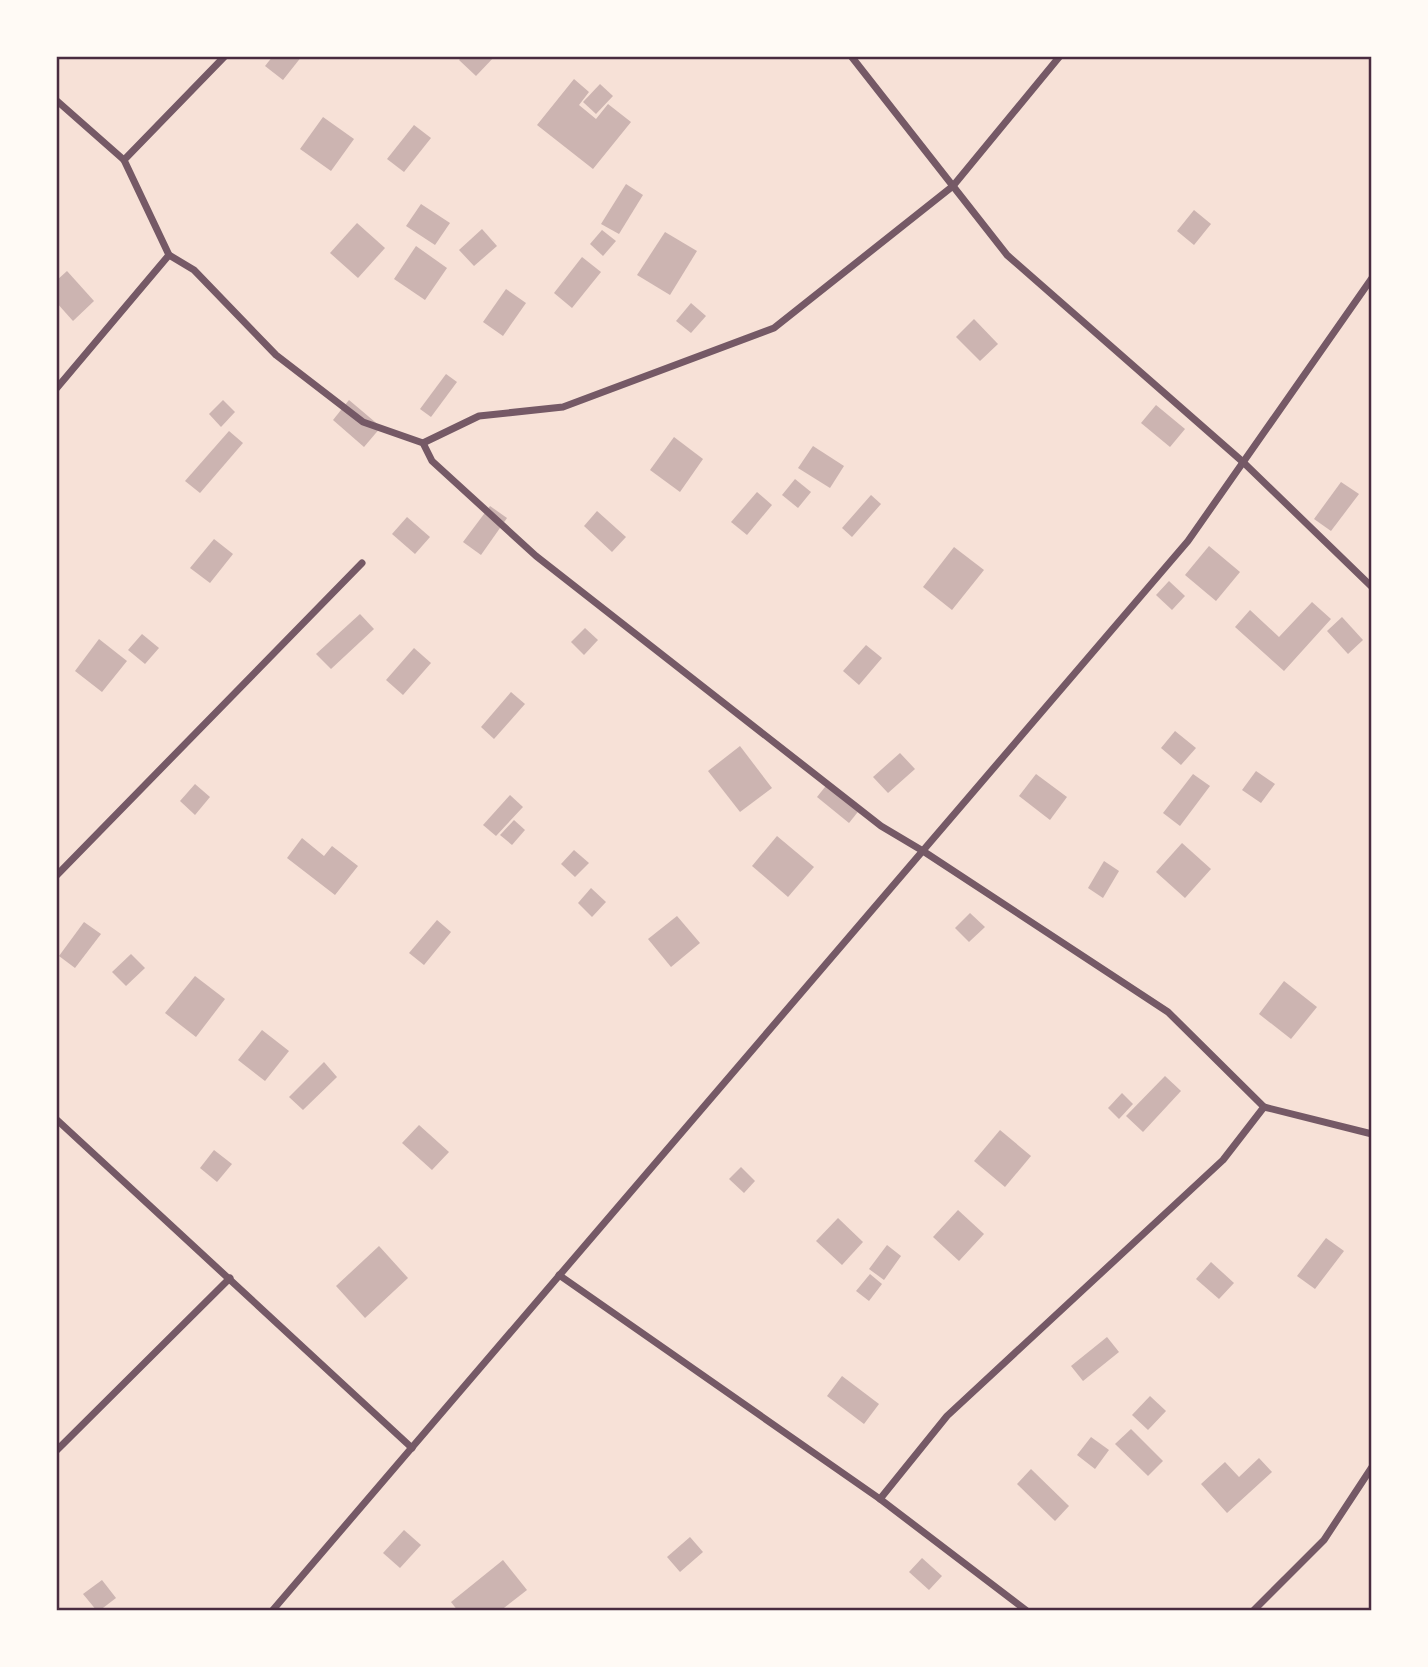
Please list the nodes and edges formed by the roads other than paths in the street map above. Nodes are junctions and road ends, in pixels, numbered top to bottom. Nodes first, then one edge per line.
1 (225, 56) edge
2 (851, 56) edge
3 (1060, 56) edge
4 (56, 100) edge
5 (124, 160) junction
6 (953, 186) junction
7 (169, 254) junction
8 (1372, 278) edge
9 (56, 389) edge
10 (423, 443) junction
11 (1243, 462) junction
12 (362, 563) dead end
13 (1372, 587) edge
14 (923, 850) junction
15 (56, 876) edge
16 (1264, 1107) junction
17 (56, 1119) edge
18 (1372, 1134) edge
19 (559, 1275) junction
20 (230, 1278) junction
21 (412, 1448) junction
22 (56, 1451) edge
23 (1372, 1467) edge
24 (880, 1499) junction
25 (272, 1611) edge
26 (1027, 1611) edge
27 (1253, 1611) edge

1 - 5 street
2 - 6 street
3 - 6 street
4 - 5 street
5 - 7 street
6 - 10 street
6 - 11 street
7 - 9 street
7 - 10 street
8 - 11 street
10 - 14 street
11 - 13 street
11 - 14 street
12 - 15 street
14 - 16 street
14 - 19 street
16 - 18 street
16 - 24 street
17 - 20 street
19 - 21 street
19 - 24 street
20 - 21 street
20 - 22 street
21 - 25 street
23 - 27 street
24 - 26 street

